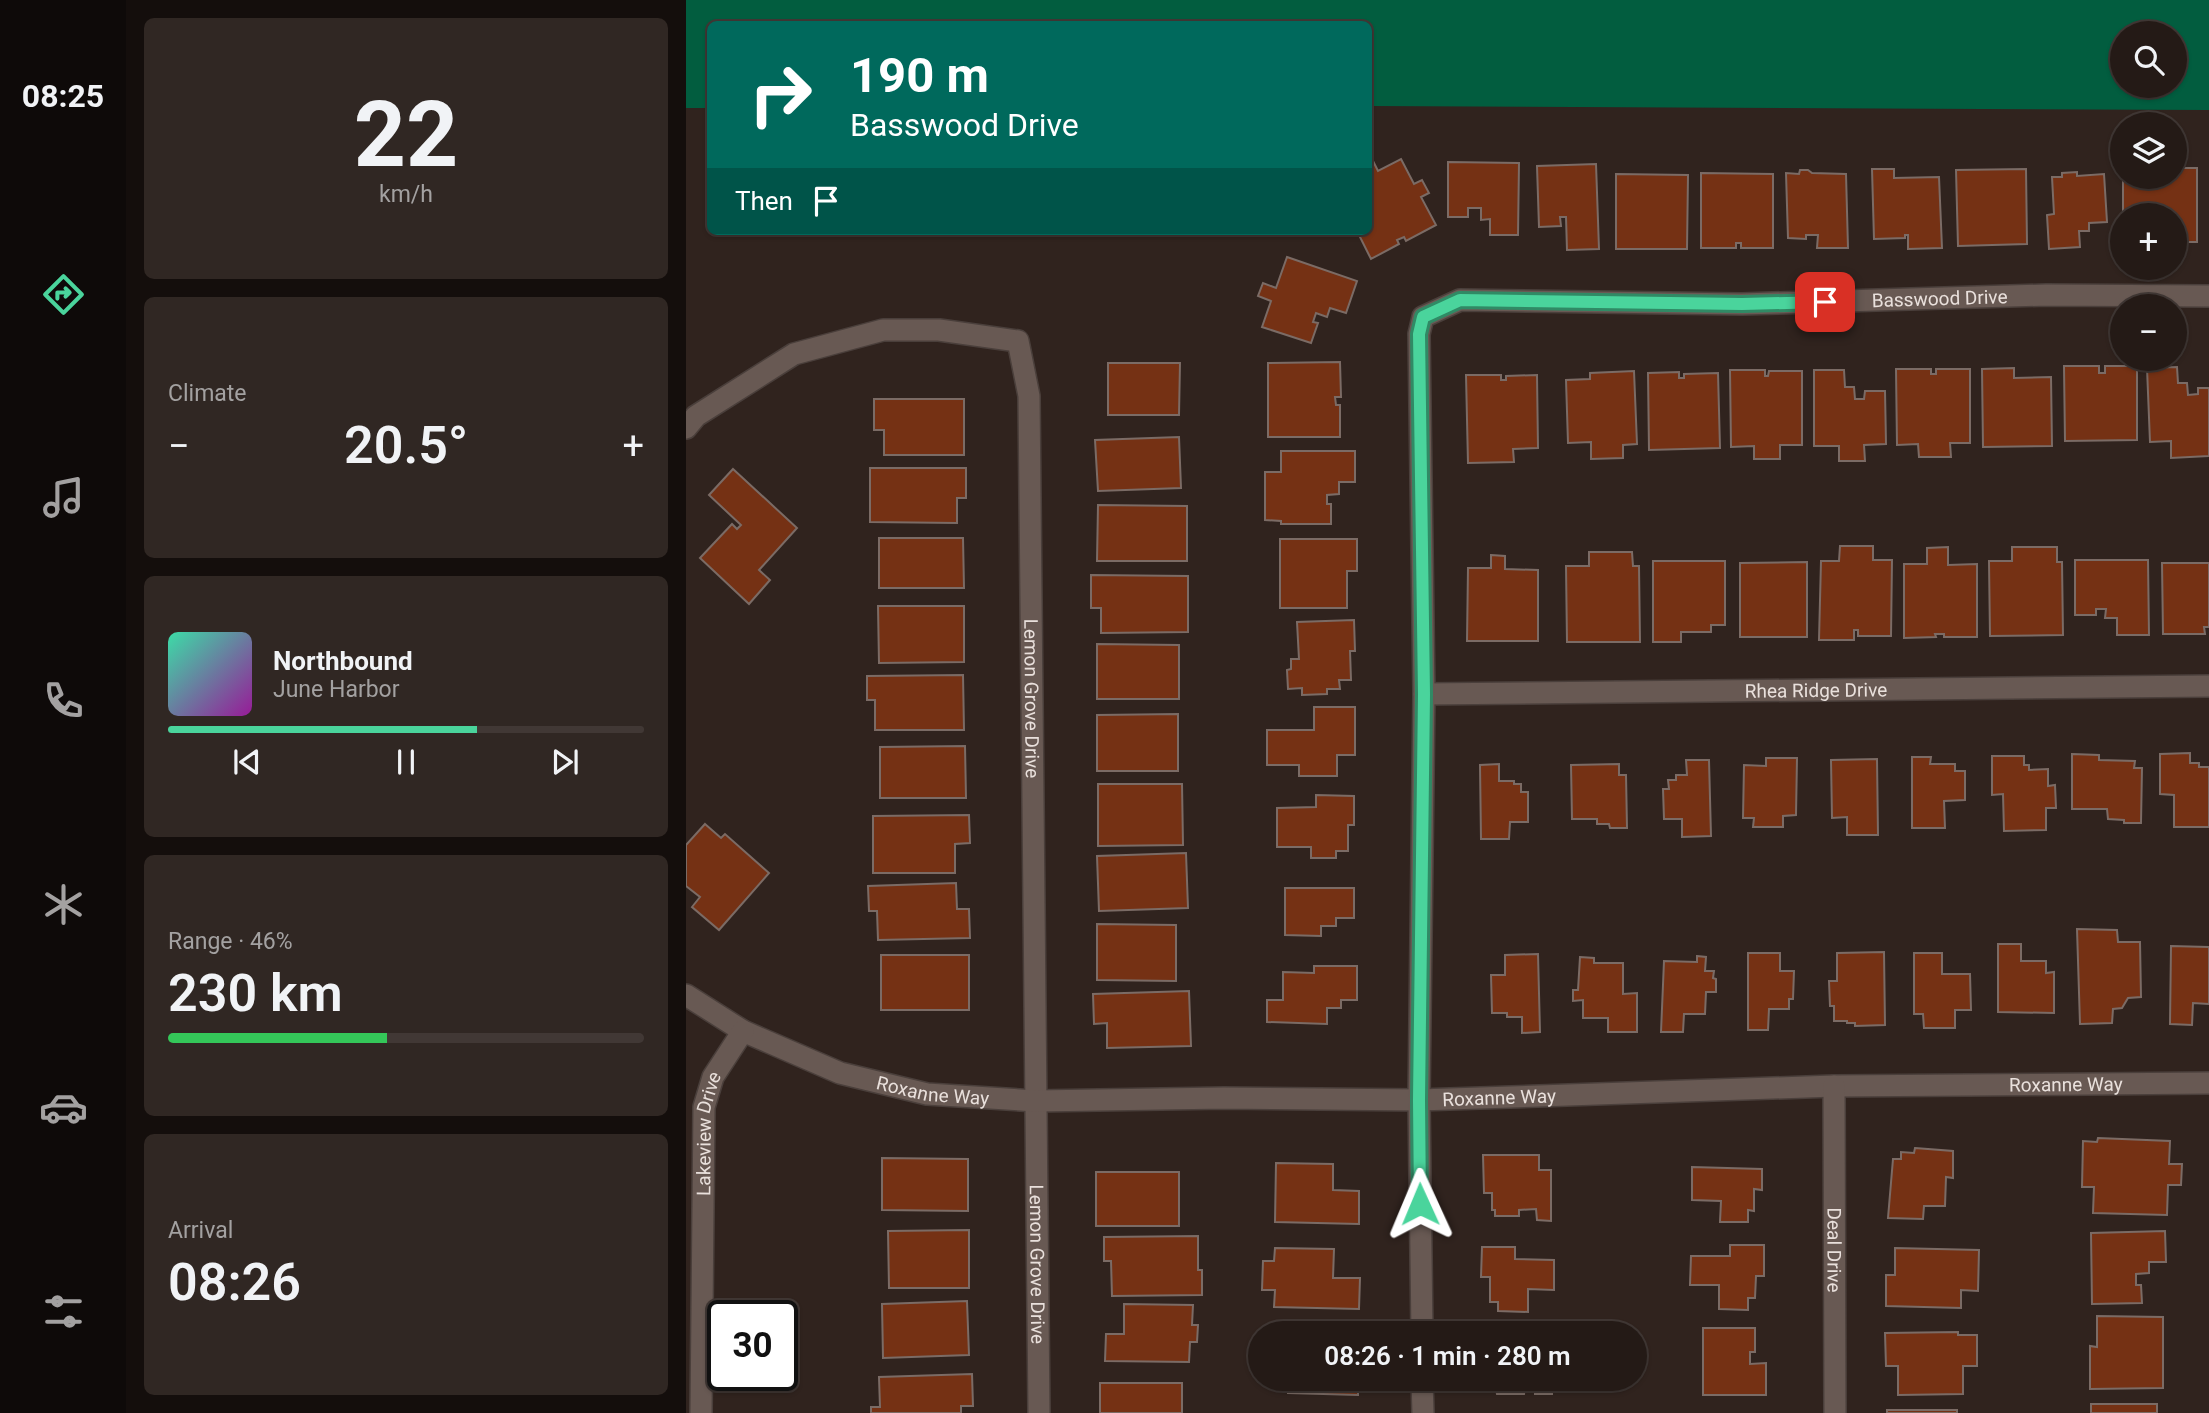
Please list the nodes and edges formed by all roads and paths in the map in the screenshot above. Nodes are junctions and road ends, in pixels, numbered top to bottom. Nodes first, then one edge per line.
1 (2209, 296) edge
2 (686, 428) edge
3 (2209, 686) edge
4 (1424, 694) junction
5 (686, 995) edge
6 (743, 1031) junction
7 (2209, 1083) edge
8 (1834, 1086) junction
9 (1419, 1100) junction
10 (1036, 1101) junction
11 (1422, 1321) edge
12 (1422, 1391) edge
13 (701, 1413) edge
14 (1039, 1413) edge
15 (1423, 1413) edge
16 (1835, 1413) edge

1 - 4 street, Basswood Drive
2 - 10 street, Lemon Grove Drive
3 - 4 street, Rhea Ridge Drive
4 - 9 street
5 - 6 street, Roxanne Way
6 - 10 street, Roxanne Way
6 - 13 street, Lakeview Drive
7 - 8 street, Roxanne Way
8 - 9 street, Roxanne Way
8 - 16 street, Deal Drive
9 - 10 street, Roxanne Way
9 - 11 street
10 - 14 street, Lemon Grove Drive
12 - 15 street

